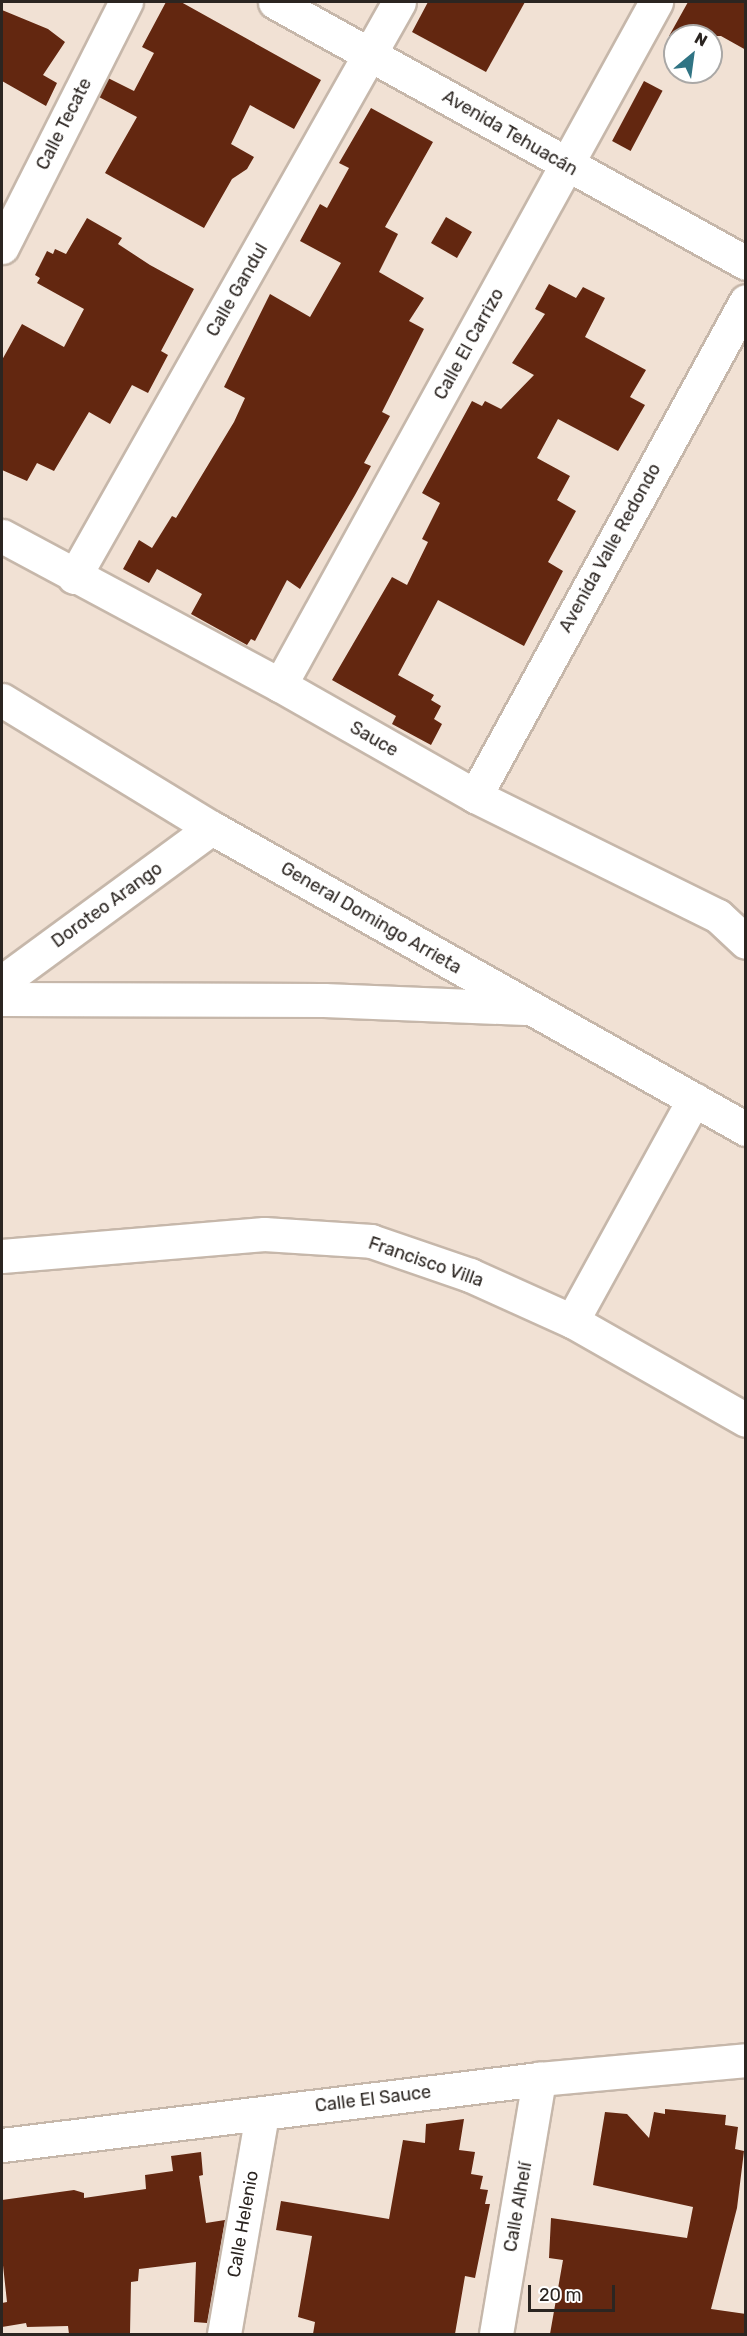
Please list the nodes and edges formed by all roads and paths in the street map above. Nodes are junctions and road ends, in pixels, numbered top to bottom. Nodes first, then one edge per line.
1 (126, 2) edge
2 (275, 2) edge
3 (399, 2) edge
4 (656, 2) edge
5 (371, 54) junction
6 (566, 166) junction
7 (2, 247) edge
8 (746, 263) edge
9 (746, 301) edge
10 (2, 536) edge
11 (74, 577) junction
12 (280, 685) junction
13 (2, 700) edge
14 (475, 796) junction
15 (212, 828) junction
16 (746, 942) edge
17 (2, 982) edge
18 (2, 999) edge
19 (530, 1008) junction
20 (694, 1099) junction
21 (746, 1129) edge
22 (2, 1256) edge
23 (572, 1321) junction
24 (746, 1420) edge
25 (746, 2060) edge
26 (539, 2079) junction
27 (262, 2113) junction
28 (2, 2145) edge
29 (224, 2334) edge
30 (496, 2334) edge

1 - 7 street, Calle Tecate
2 - 5 street, Avenida Tehuacán
3 - 5 street, Calle Gandul
4 - 6 street, Calle El Carrizo
5 - 6 street, Avenida Tehuacán
5 - 11 street, Calle Gandul
6 - 8 street, Avenida Tehuacán
6 - 12 street, Calle El Carrizo
9 - 14 street, Avenida Valle Redondo
10 - 11 street, Sauce
11 - 12 street, Sauce
12 - 14 street, Sauce
13 - 15 street, General Domingo Arrieta
14 - 16 street, Sauce
15 - 17 street, Doroteo Arango
15 - 19 street, General Domingo Arrieta
18 - 19 street
19 - 20 street, General Domingo Arrieta
20 - 21 street, General Domingo Arrieta
20 - 23 street
22 - 23 street, Francisco Villa
23 - 24 street, Francisco Villa
25 - 26 street, Calle El Sauce
26 - 27 street, Calle El Sauce
26 - 30 street, Calle Alhelí
27 - 28 street, Calle El Sauce
27 - 29 street, Calle Helenio

